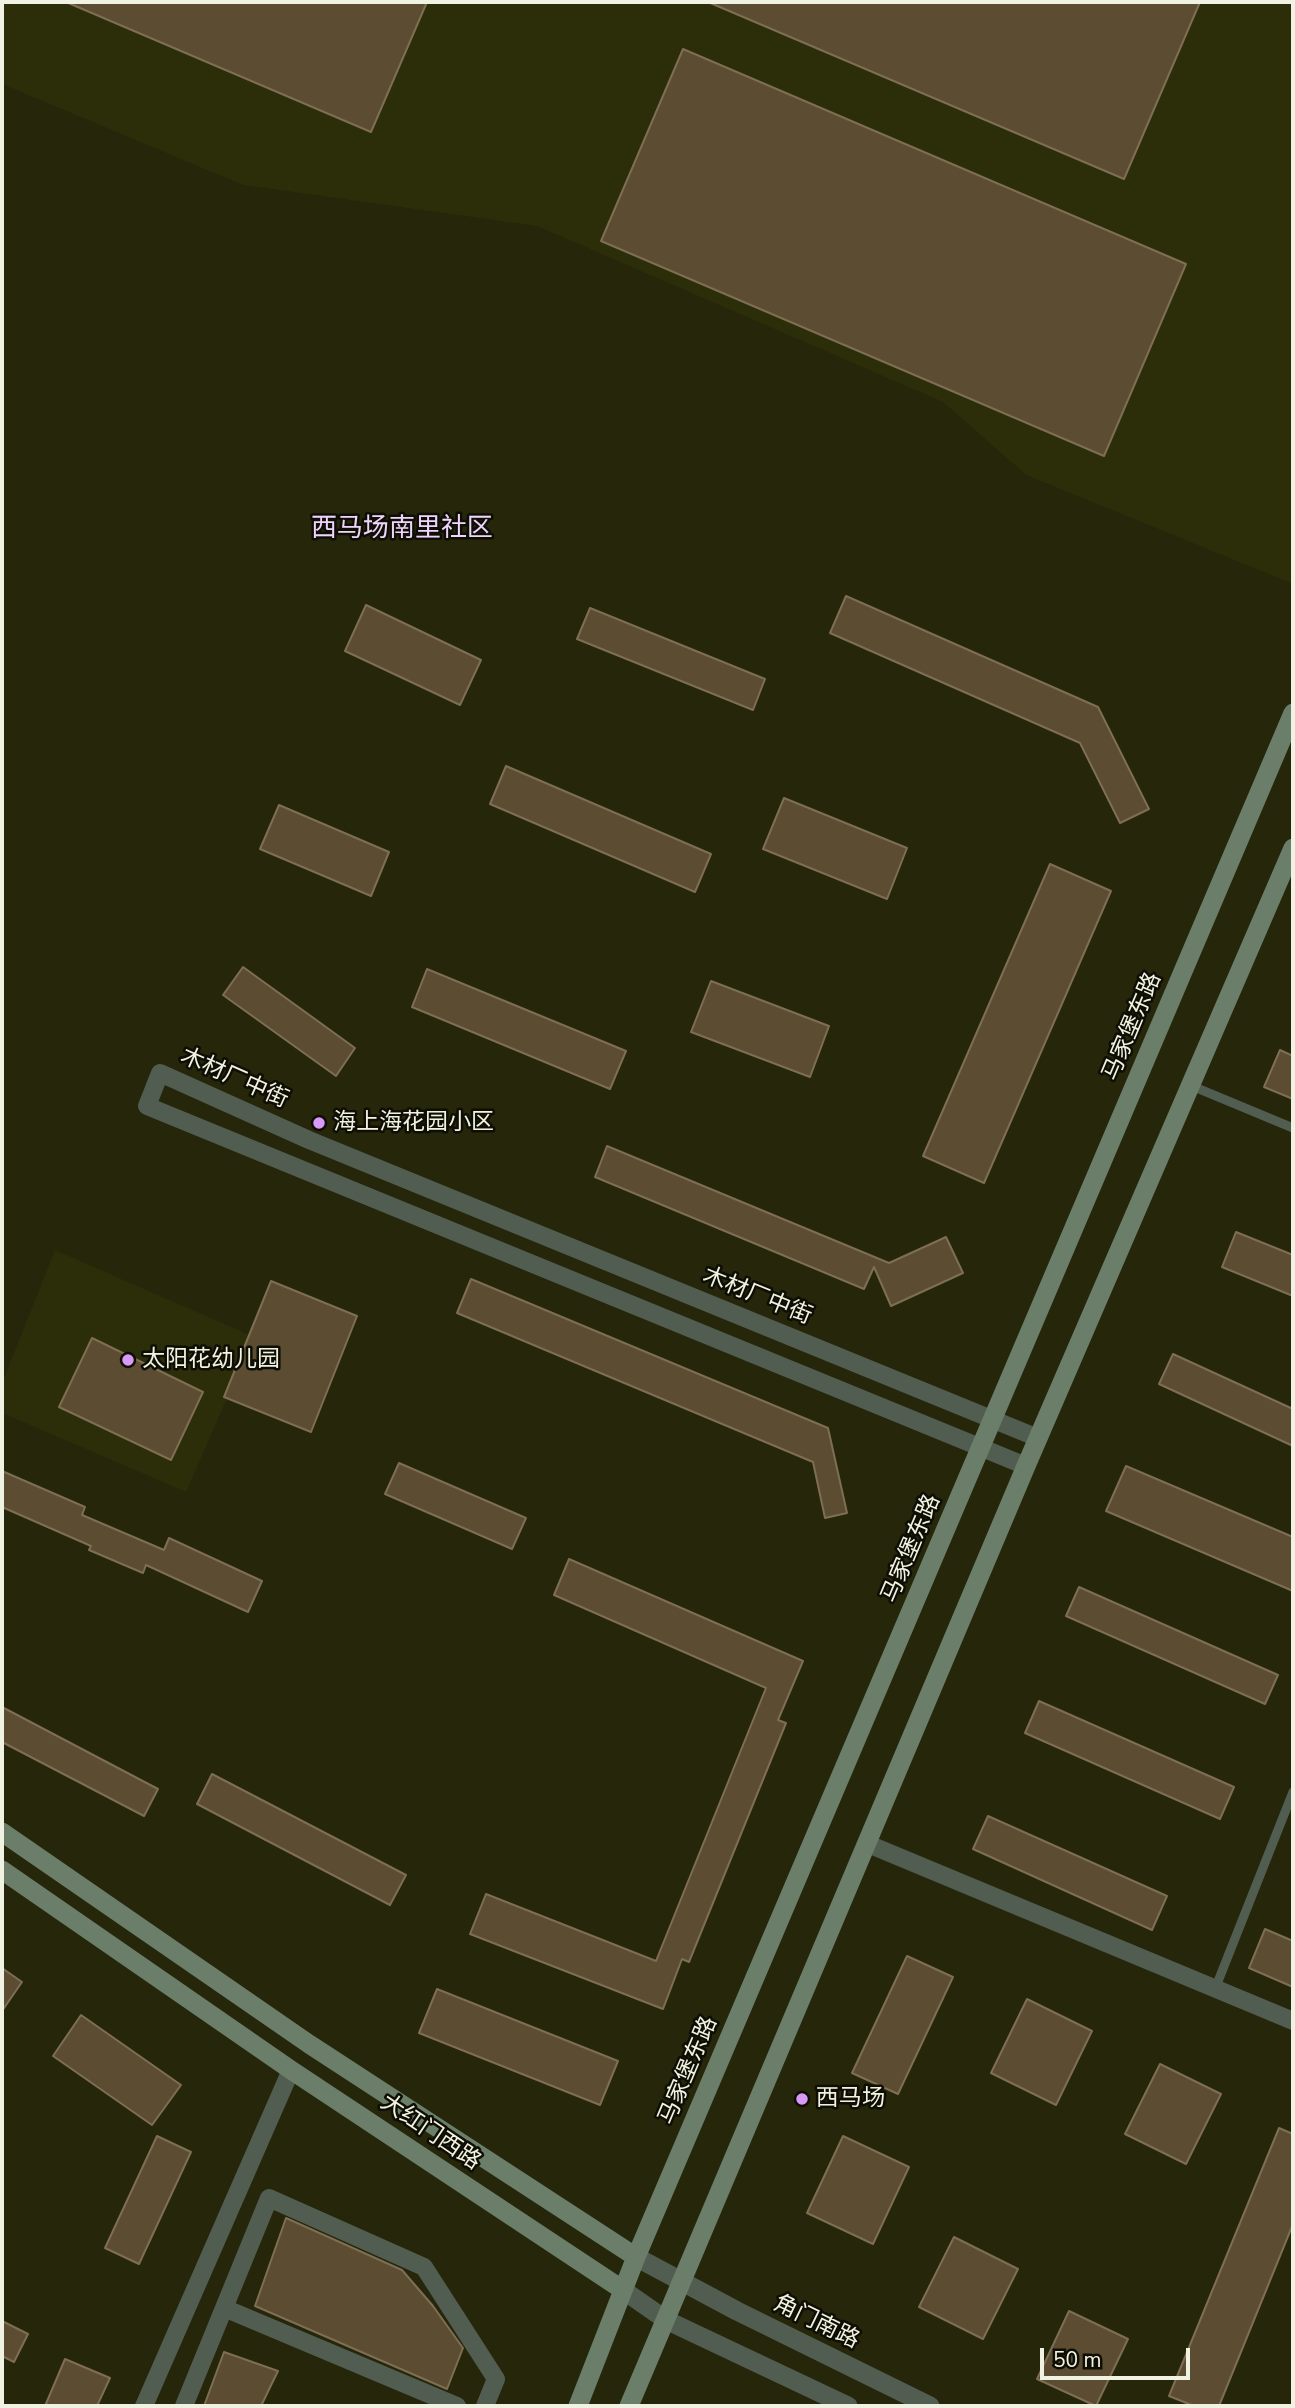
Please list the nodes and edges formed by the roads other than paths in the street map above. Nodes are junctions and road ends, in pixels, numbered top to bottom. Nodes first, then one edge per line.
1 (1293, 716) edge
2 (1293, 848) edge
3 (1192, 1086) junction
4 (1293, 1128) edge
5 (993, 1420) junction
6 (1038, 1438) junction
7 (981, 1448) junction
8 (1026, 1466) junction
9 (1293, 1792) edge
10 (2, 1832) edge
11 (868, 1843) junction
12 (2, 1870) edge
13 (1215, 1989) junction
14 (1293, 2021) edge
15 (292, 2070) junction
16 (636, 2257) junction
17 (682, 2280) junction
18 (623, 2290) junction
19 (224, 2308) junction
20 (666, 2320) junction
21 (144, 2406) edge
22 (184, 2406) edge
23 (457, 2406) edge
24 (485, 2406) edge
25 (578, 2406) edge
26 (629, 2406) edge
27 (849, 2406) edge
28 (930, 2406) edge

1 - 5 main road, 马家堡东路
2 - 3 main road
3 - 4 lane
3 - 6 main road
5 - 6 street, 木材厂中街
5 - 7 main road, 马家堡东路
5 - 7 street, 木材厂中街
6 - 8 main road
7 - 8 street
7 - 16 main road, 马家堡东路
8 - 11 main road
9 - 13 lane
10 - 16 main road, 大红门西路
11 - 13 street
11 - 17 main road
12 - 15 main road, 大红门西路
13 - 14 street
15 - 18 main road, 大红门西路
15 - 21 street
16 - 17 street, 大红门西路
16 - 18 main road, 马家堡东路
17 - 20 main road
17 - 28 street, 角门南路
18 - 20 street, 大红门西路
18 - 25 main road, 马家堡东路
19 - 22 street
19 - 23 street
19 - 24 street
20 - 26 main road
20 - 27 street, 大红门西路

